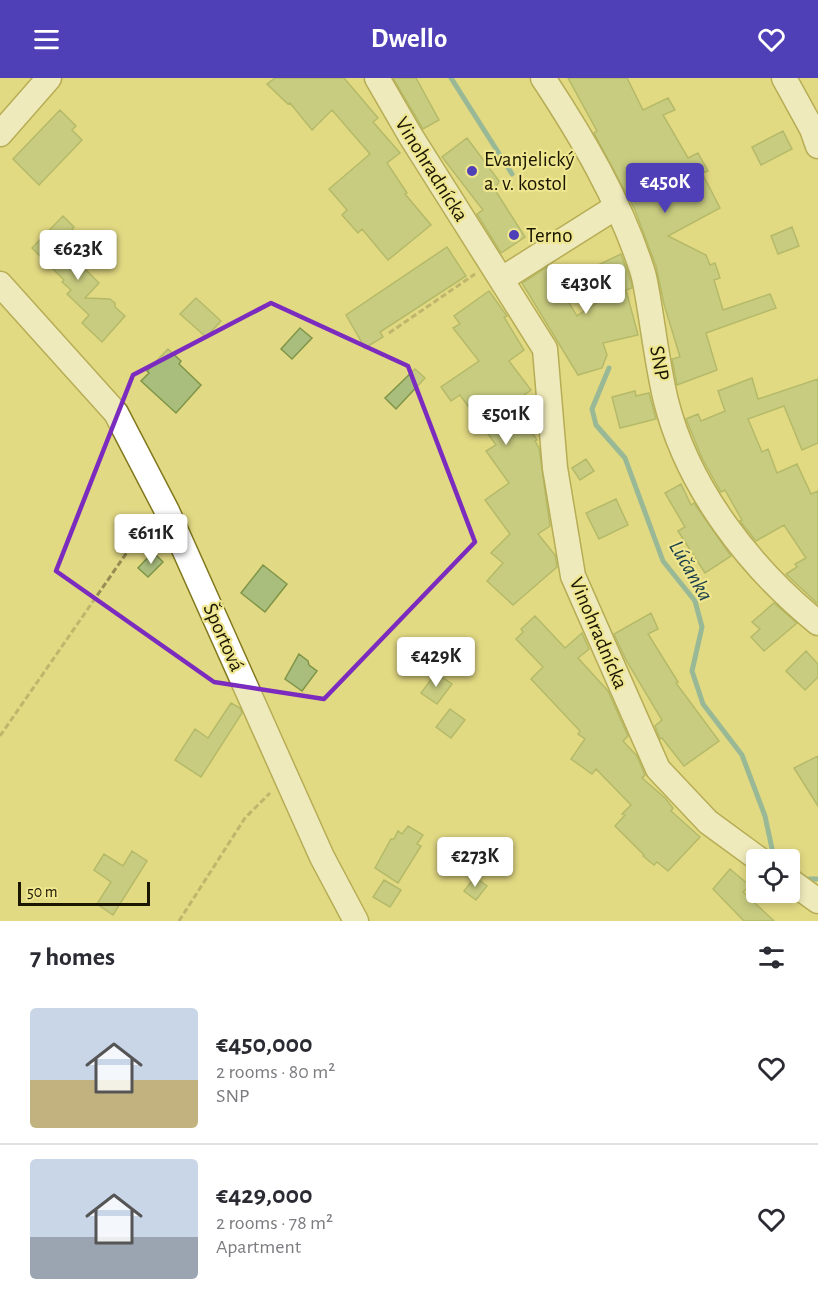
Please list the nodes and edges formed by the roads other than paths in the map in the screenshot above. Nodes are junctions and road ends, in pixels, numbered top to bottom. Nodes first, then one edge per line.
1 (49, 78) edge
2 (377, 78) edge
3 (543, 78) edge
4 (784, 78) edge
5 (0, 134) edge
6 (816, 134) edge
7 (616, 207) junction
8 (491, 275) junction
9 (0, 284) edge
10 (818, 623) edge
11 (746, 850) edge
12 (800, 888) edge
13 (818, 901) edge
14 (356, 921) edge

1 - 5 street
2 - 8 street, Vinohradnícka
3 - 7 street, SNP
4 - 6 street
7 - 8 street
7 - 10 street, SNP
8 - 11 street, Vinohradnícka
9 - 14 street, Športová
12 - 13 street

